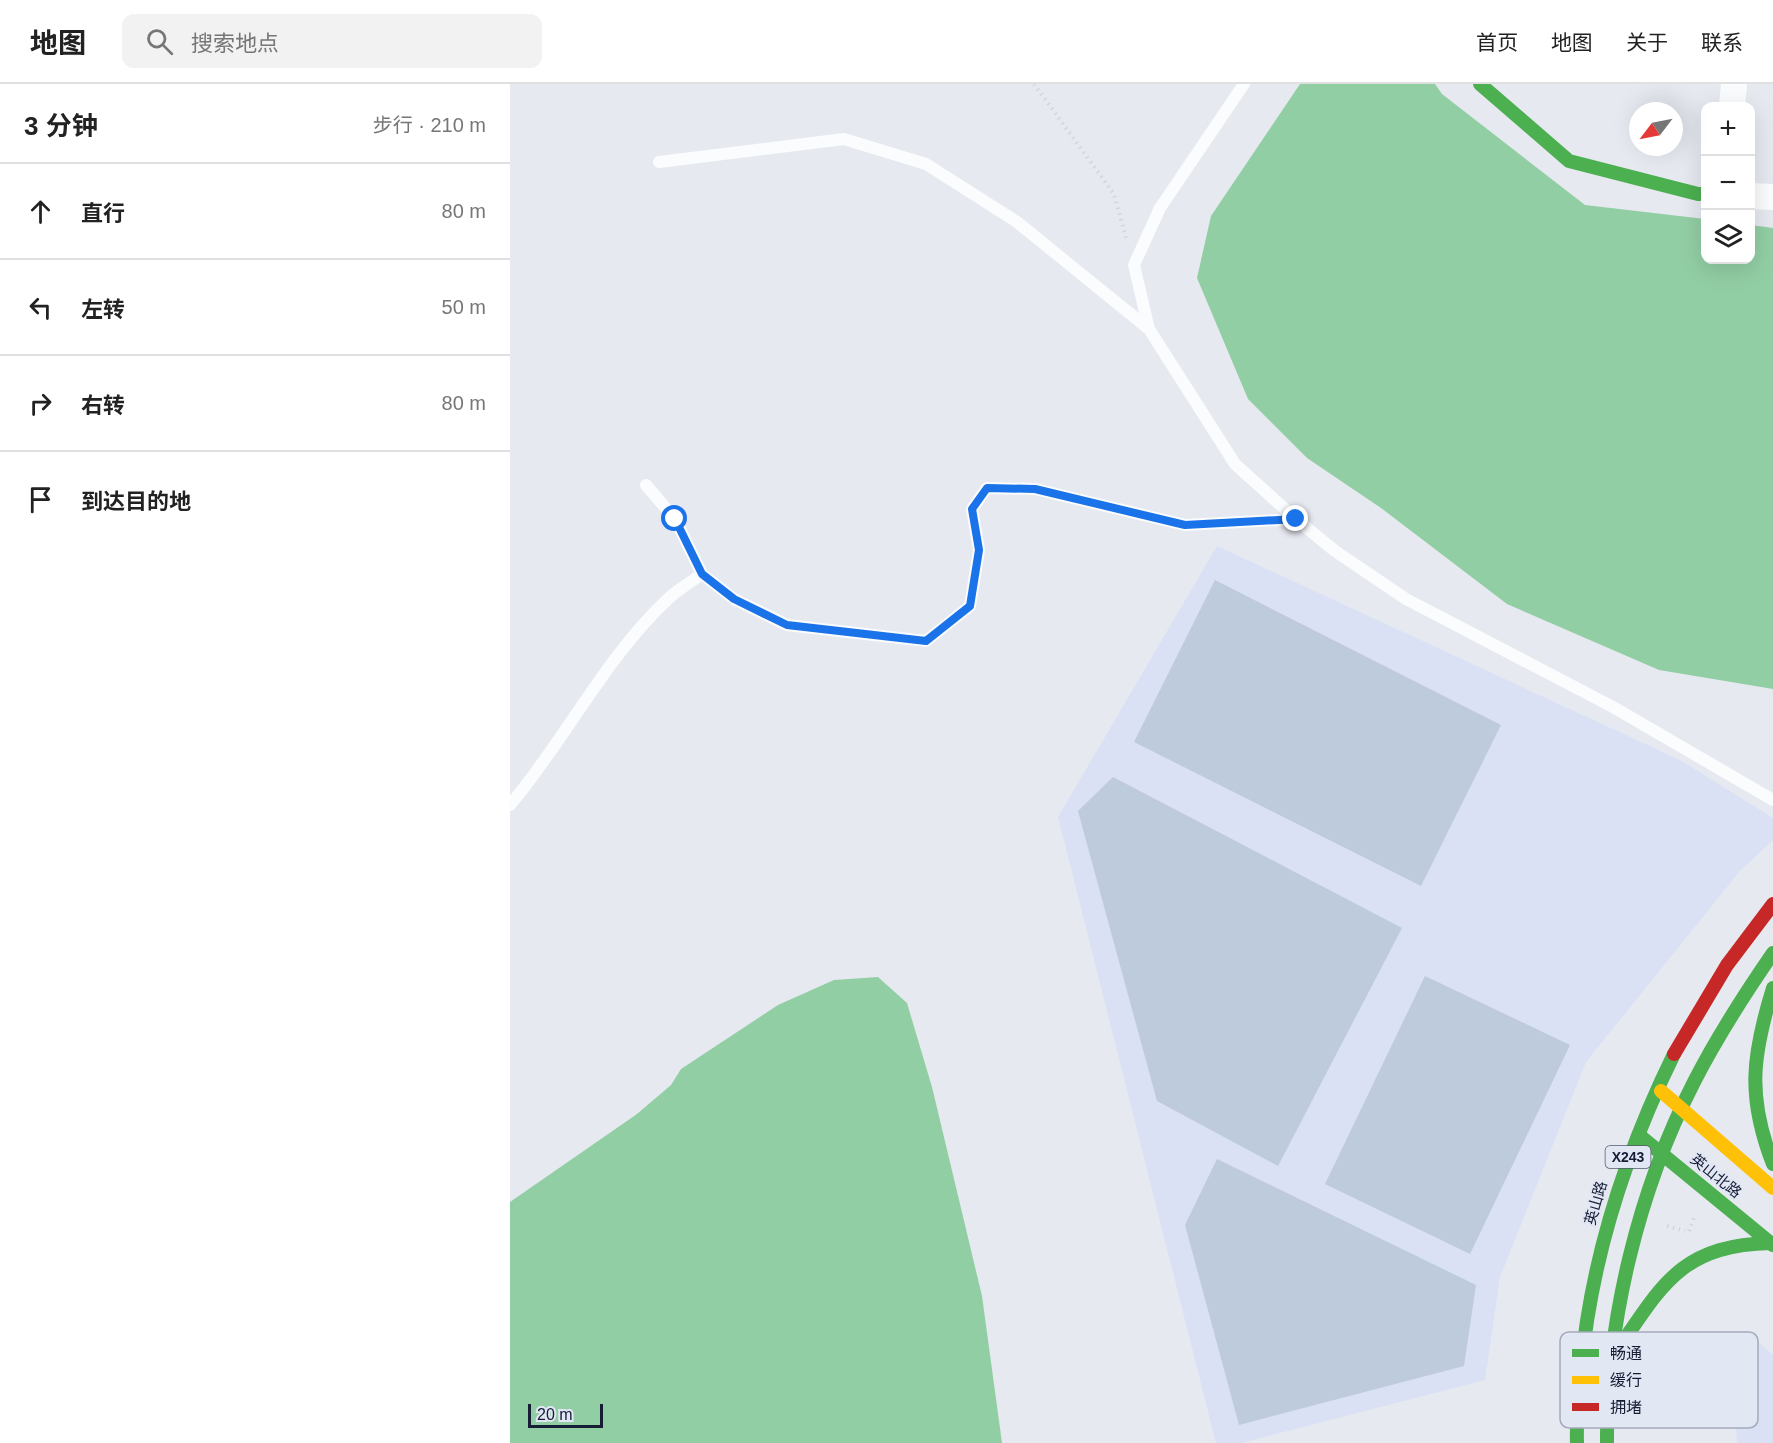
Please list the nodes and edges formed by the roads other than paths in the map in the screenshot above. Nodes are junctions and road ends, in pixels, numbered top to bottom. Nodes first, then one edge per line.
1 (1244, 84) edge
2 (1480, 84) edge
3 (1734, 84) edge
4 (1732, 102) edge
5 (659, 162) dead end
6 (1701, 194) edge
7 (1755, 196) edge
8 (1773, 197) edge
9 (1149, 329) junction
10 (646, 485) dead end
11 (1296, 519) junction
12 (702, 574) junction
13 (1773, 800) edge
14 (510, 805) edge
15 (1773, 904) edge
16 (1773, 954) edge
17 (1773, 988) edge
18 (1657, 1087) junction
19 (1681, 1107) junction
20 (1637, 1133) junction
21 (1662, 1153) junction
22 (1773, 1164) edge
23 (1773, 1188) edge
24 (1772, 1244) edge
25 (1585, 1332) edge
26 (1615, 1332) edge
27 (1630, 1332) edge
28 (1578, 1428) edge
29 (1608, 1428) edge
30 (1577, 1443) edge
31 (1607, 1443) edge

1 - 9 lane
2 - 6 main road
3 - 4 street
5 - 9 lane
7 - 8 street
9 - 11 lane
10 - 12 lane
11 - 12 lane
11 - 13 lane
12 - 14 lane
15 - 18 main road, 英山路 / X243
16 - 19 main road, X243
17 - 22 main road
18 - 19 main road, 英山北路
18 - 20 main road, 英山路 / X243
19 - 21 main road, X243
19 - 23 main road, 英山北路
20 - 21 main road, 英山北路
20 - 25 main road, 英山路 / X243
21 - 24 main road, 英山北路
21 - 26 main road, X243
24 - 27 main road
28 - 30 main road, 英山路 / X243
29 - 31 main road, X243

